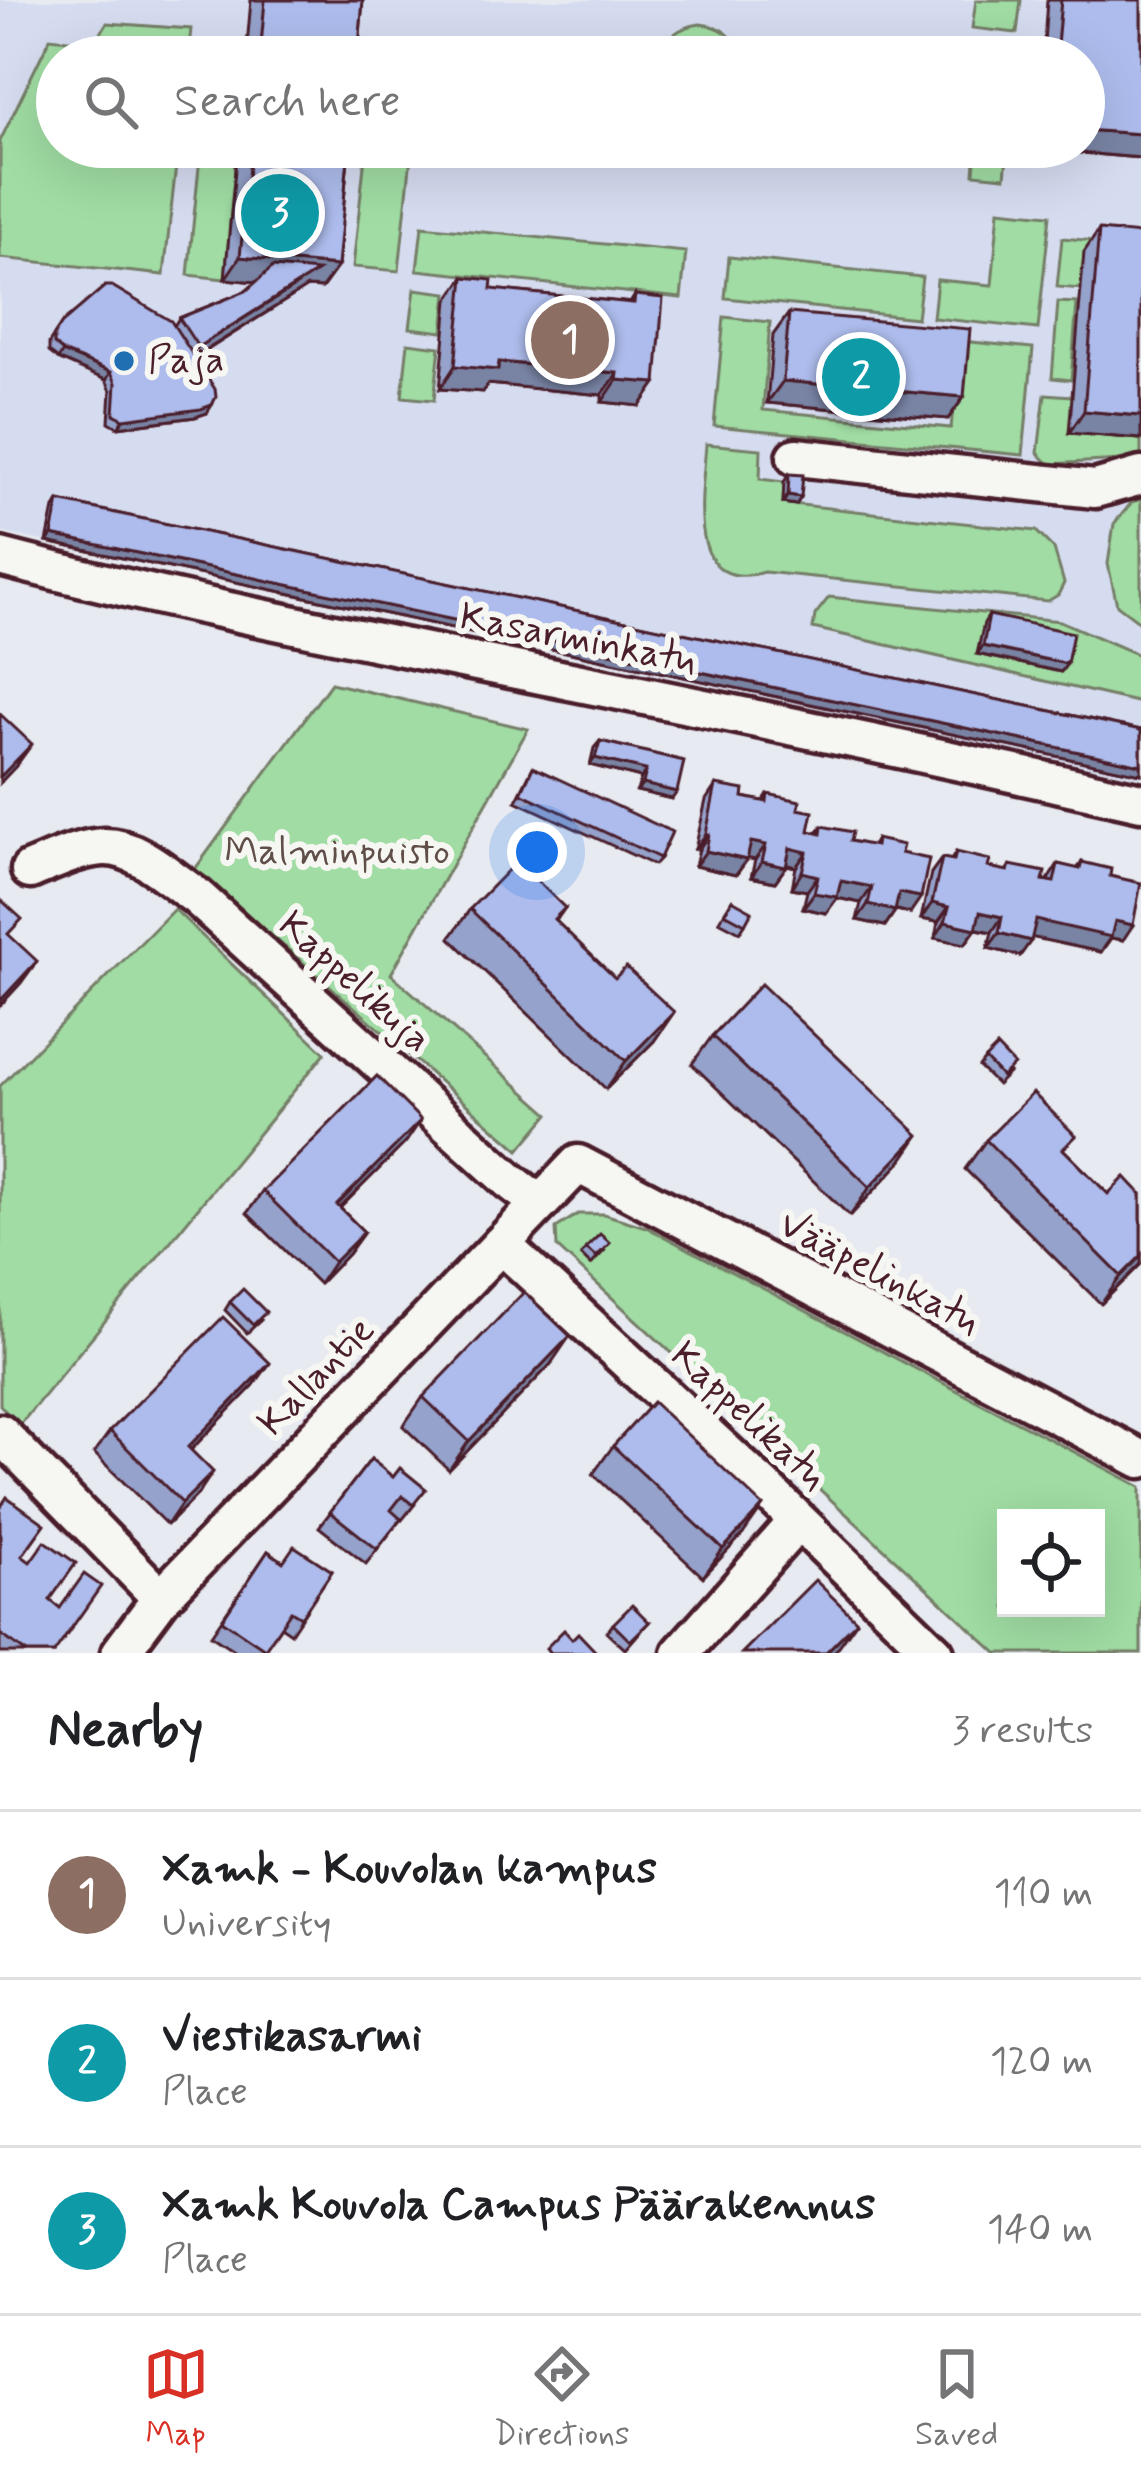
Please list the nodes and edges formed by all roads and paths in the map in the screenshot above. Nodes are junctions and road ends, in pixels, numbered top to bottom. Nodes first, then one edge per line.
1 (796, 457) dead end
2 (1141, 476) edge
3 (0, 557) edge
4 (1141, 802) edge
5 (30, 870) dead end
6 (578, 1164) joint
7 (539, 1203) junction
8 (501, 1244) junction
9 (0, 1432) edge
10 (1141, 1459) edge
11 (798, 1521) junction
12 (161, 1598) junction
13 (120, 1653) edge
14 (681, 1653) edge
15 (935, 1653) edge

1 - 2 street
3 - 4 street, Kasarminkatu
5 - 7 street, Kappelikuja
6 - 7 street, Kallantie
6 - 10 street, Vääpelinkatu
7 - 8 street, Kallantie
8 - 11 street, Kappelikatu
8 - 12 street, Kallantie
9 - 12 street
11 - 14 street
11 - 15 street, Kappelikatu
12 - 13 street, Kallantie

